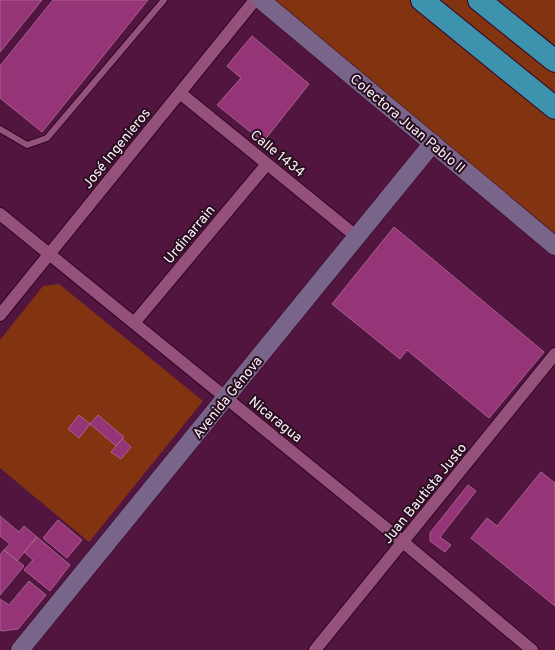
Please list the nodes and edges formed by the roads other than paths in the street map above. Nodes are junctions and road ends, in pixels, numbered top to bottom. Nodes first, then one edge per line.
1 (164, 0) edge
2 (255, 0) edge
3 (261, 0) edge
4 (422, 0) edge
5 (479, 0) edge
6 (555, 61) edge
7 (180, 93) junction
8 (555, 108) edge
9 (0, 128) edge
10 (433, 143) junction
11 (267, 164) junction
12 (0, 214) edge
13 (357, 237) junction
14 (555, 246) edge
15 (50, 254) junction
16 (0, 315) edge
17 (134, 324) junction
18 (555, 354) edge
19 (226, 398) junction
20 (403, 542) junction
21 (20, 650) edge
22 (315, 650) edge
23 (532, 650) edge

1 - 9 lane
2 - 7 street, José Ingenieros
3 - 10 street, Colectora Juan Pablo II
4 - 8 highway
5 - 6 highway
7 - 11 street, Calle 1434
7 - 15 street, José Ingenieros
10 - 13 street, Avenida Génova
10 - 14 street, Colectora Juan Pablo II
11 - 13 street, Calle 1434
11 - 17 street, Urdinarrain
12 - 15 street, Nicaragua
13 - 19 street, Avenida Génova
15 - 16 street, José Ingenieros
15 - 17 street, Nicaragua
17 - 19 street, Nicaragua
18 - 20 street, Juan Bautista Justo
19 - 20 street, Nicaragua
19 - 21 street, Avenida Génova
20 - 22 street, Juan Bautista Justo
20 - 23 street, Nicaragua

